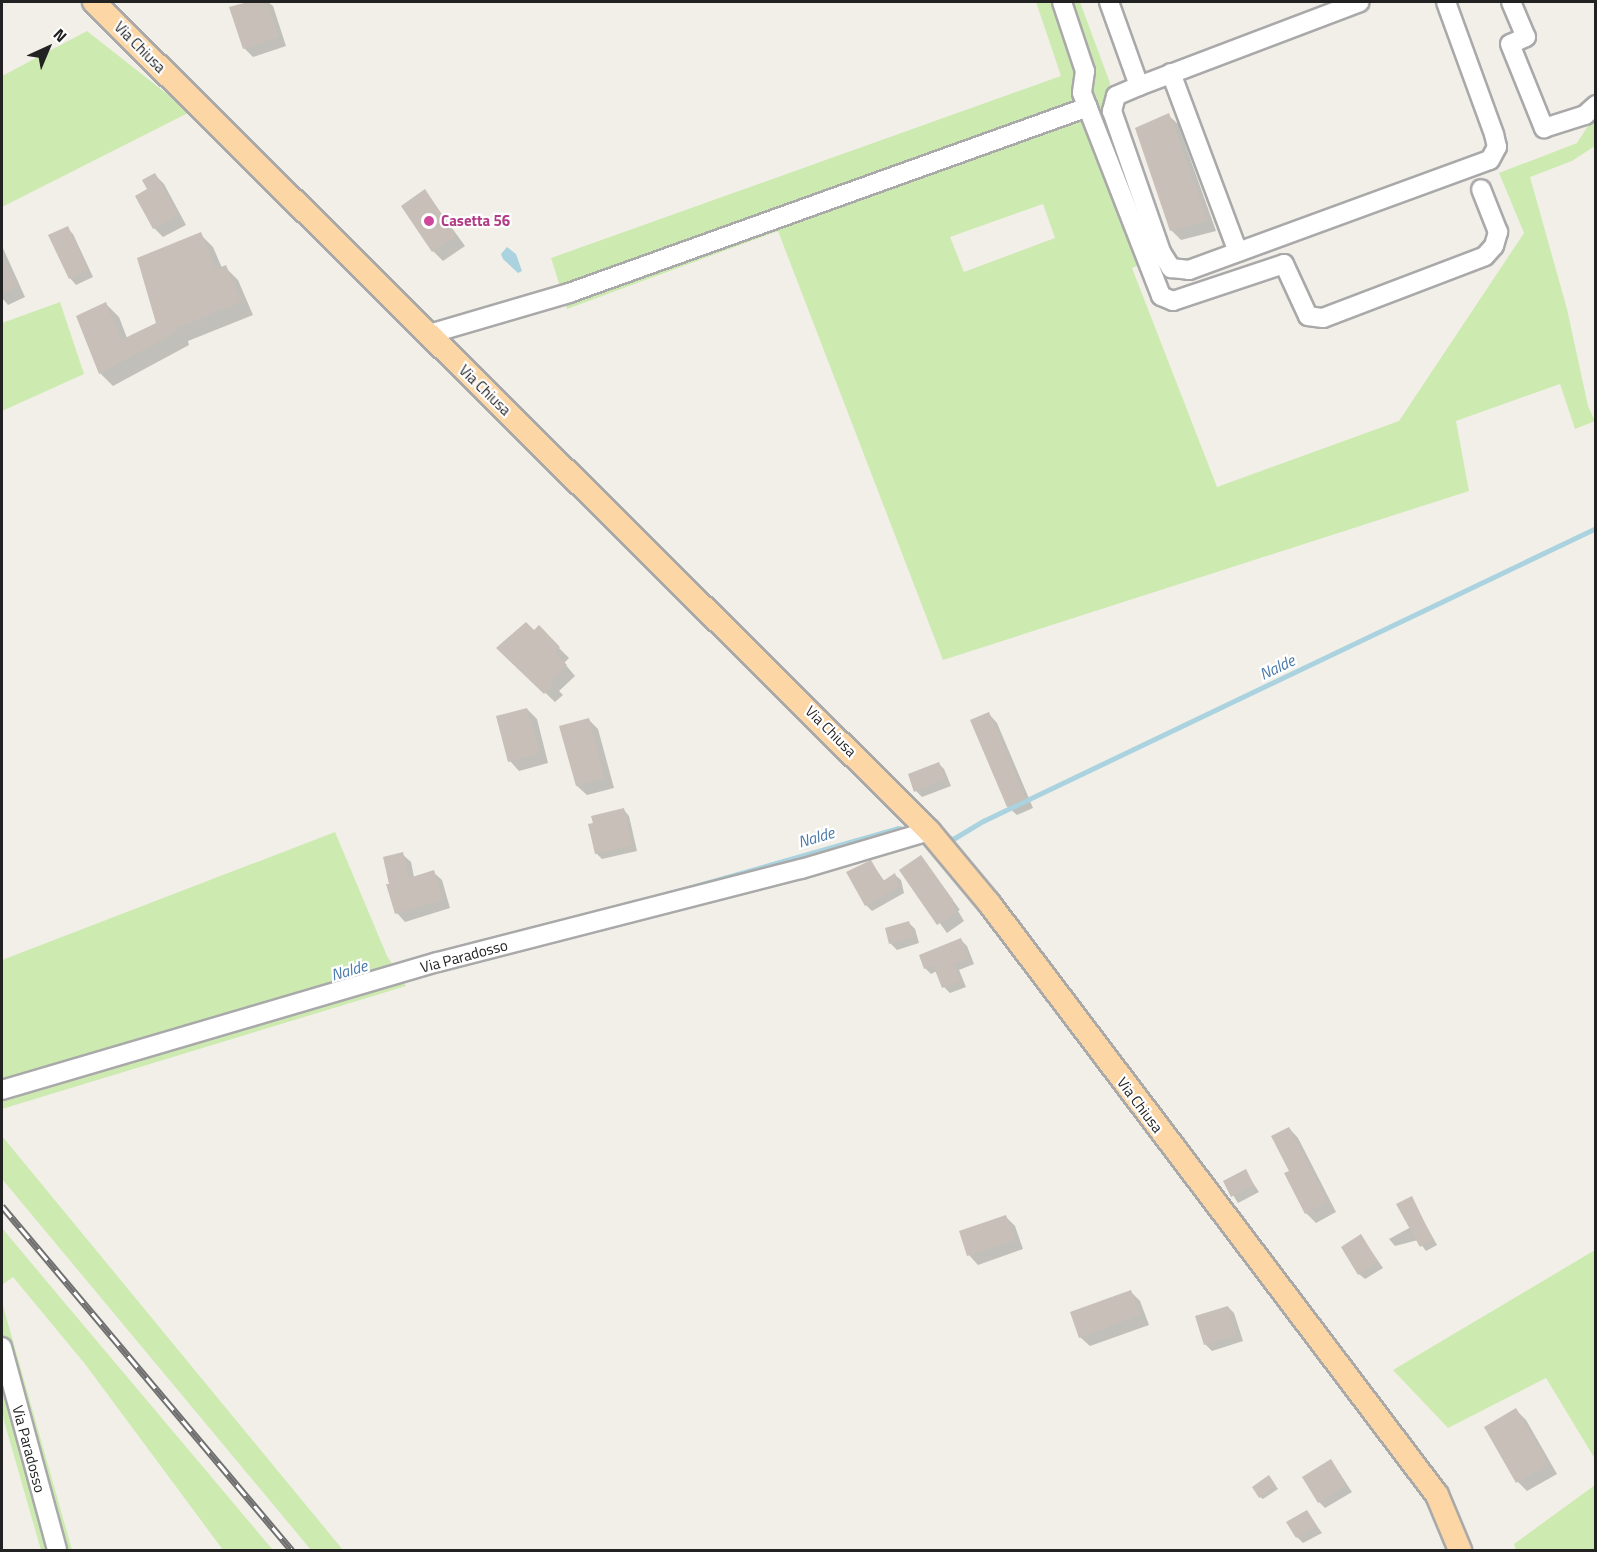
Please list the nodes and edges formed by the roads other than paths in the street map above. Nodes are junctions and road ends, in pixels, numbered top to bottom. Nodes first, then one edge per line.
1 (94, 2) edge
2 (1062, 2) edge
3 (1108, 2) edge
4 (1360, 2) edge
5 (1446, 2) edge
6 (1511, 2) edge
7 (1340, 5) edge
8 (1171, 73) junction
9 (1139, 86) junction
10 (1116, 96) junction
11 (1085, 100) junction
12 (1596, 105) edge
13 (1481, 189) dead end
14 (1238, 252) junction
15 (429, 334) junction
16 (929, 831) junction
17 (2, 1090) edge
18 (2, 1347) edge
19 (57, 1551) edge
20 (1460, 1551) edge

1 - 15 main road, Via Chiusa
2 - 11 street
3 - 9 street
4 - 7 street
5 - 14 street
6 - 12 street
7 - 8 street
8 - 9 street
8 - 14 street
9 - 10 street
10 - 11 street
10 - 14 street
11 - 13 street
11 - 15 street
15 - 16 main road, Via Chiusa
16 - 17 street, Via Paradosso
16 - 20 main road, Via Chiusa
18 - 19 street, Via Paradosso

